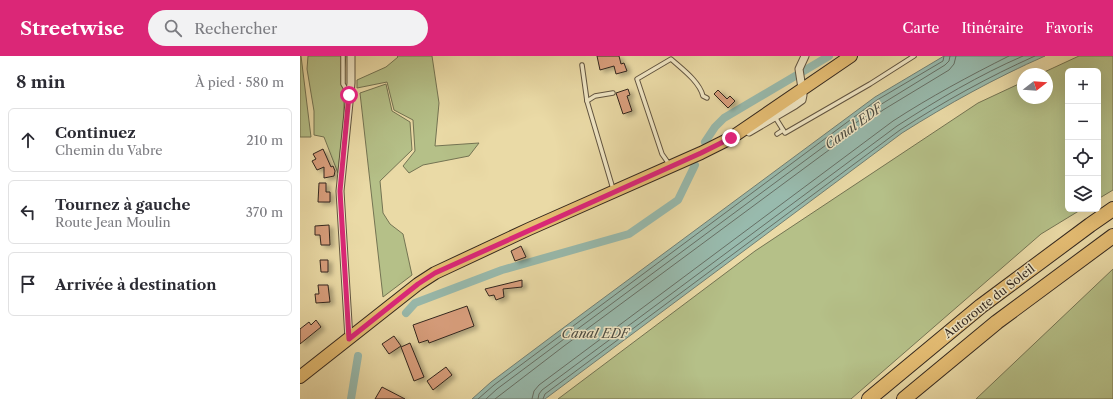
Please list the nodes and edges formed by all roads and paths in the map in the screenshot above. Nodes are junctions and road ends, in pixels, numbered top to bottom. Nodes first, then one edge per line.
1 (343, 56) edge
2 (351, 56) edge
3 (805, 56) edge
4 (851, 56) edge
5 (914, 56) edge
6 (582, 66) dead end
7 (801, 84) junction
8 (613, 93) dead end
9 (349, 95) junction
10 (706, 98) dead end
11 (587, 100) junction
12 (775, 117) junction
13 (783, 130) junction
14 (777, 134) dead end
15 (716, 145) junction
16 (671, 167) junction
17 (614, 192) junction
18 (1113, 209) edge
19 (1113, 236) edge
20 (349, 339) junction
21 (300, 377) edge
22 (869, 399) edge
23 (904, 399) edge

1 - 9 lane
2 - 9 street
3 - 7 street
4 - 7 main road
5 - 13 lane
6 - 11 lane
7 - 12 street
7 - 15 main road
8 - 11 lane
9 - 20 street
10 - 16 lane
11 - 17 lane
12 - 13 lane
12 - 15 street
13 - 14 lane
15 - 16 main road
16 - 17 main road
17 - 20 main road
18 - 22 highway, Autoroute du Soleil
19 - 23 highway, Autoroute du Soleil
20 - 21 main road

